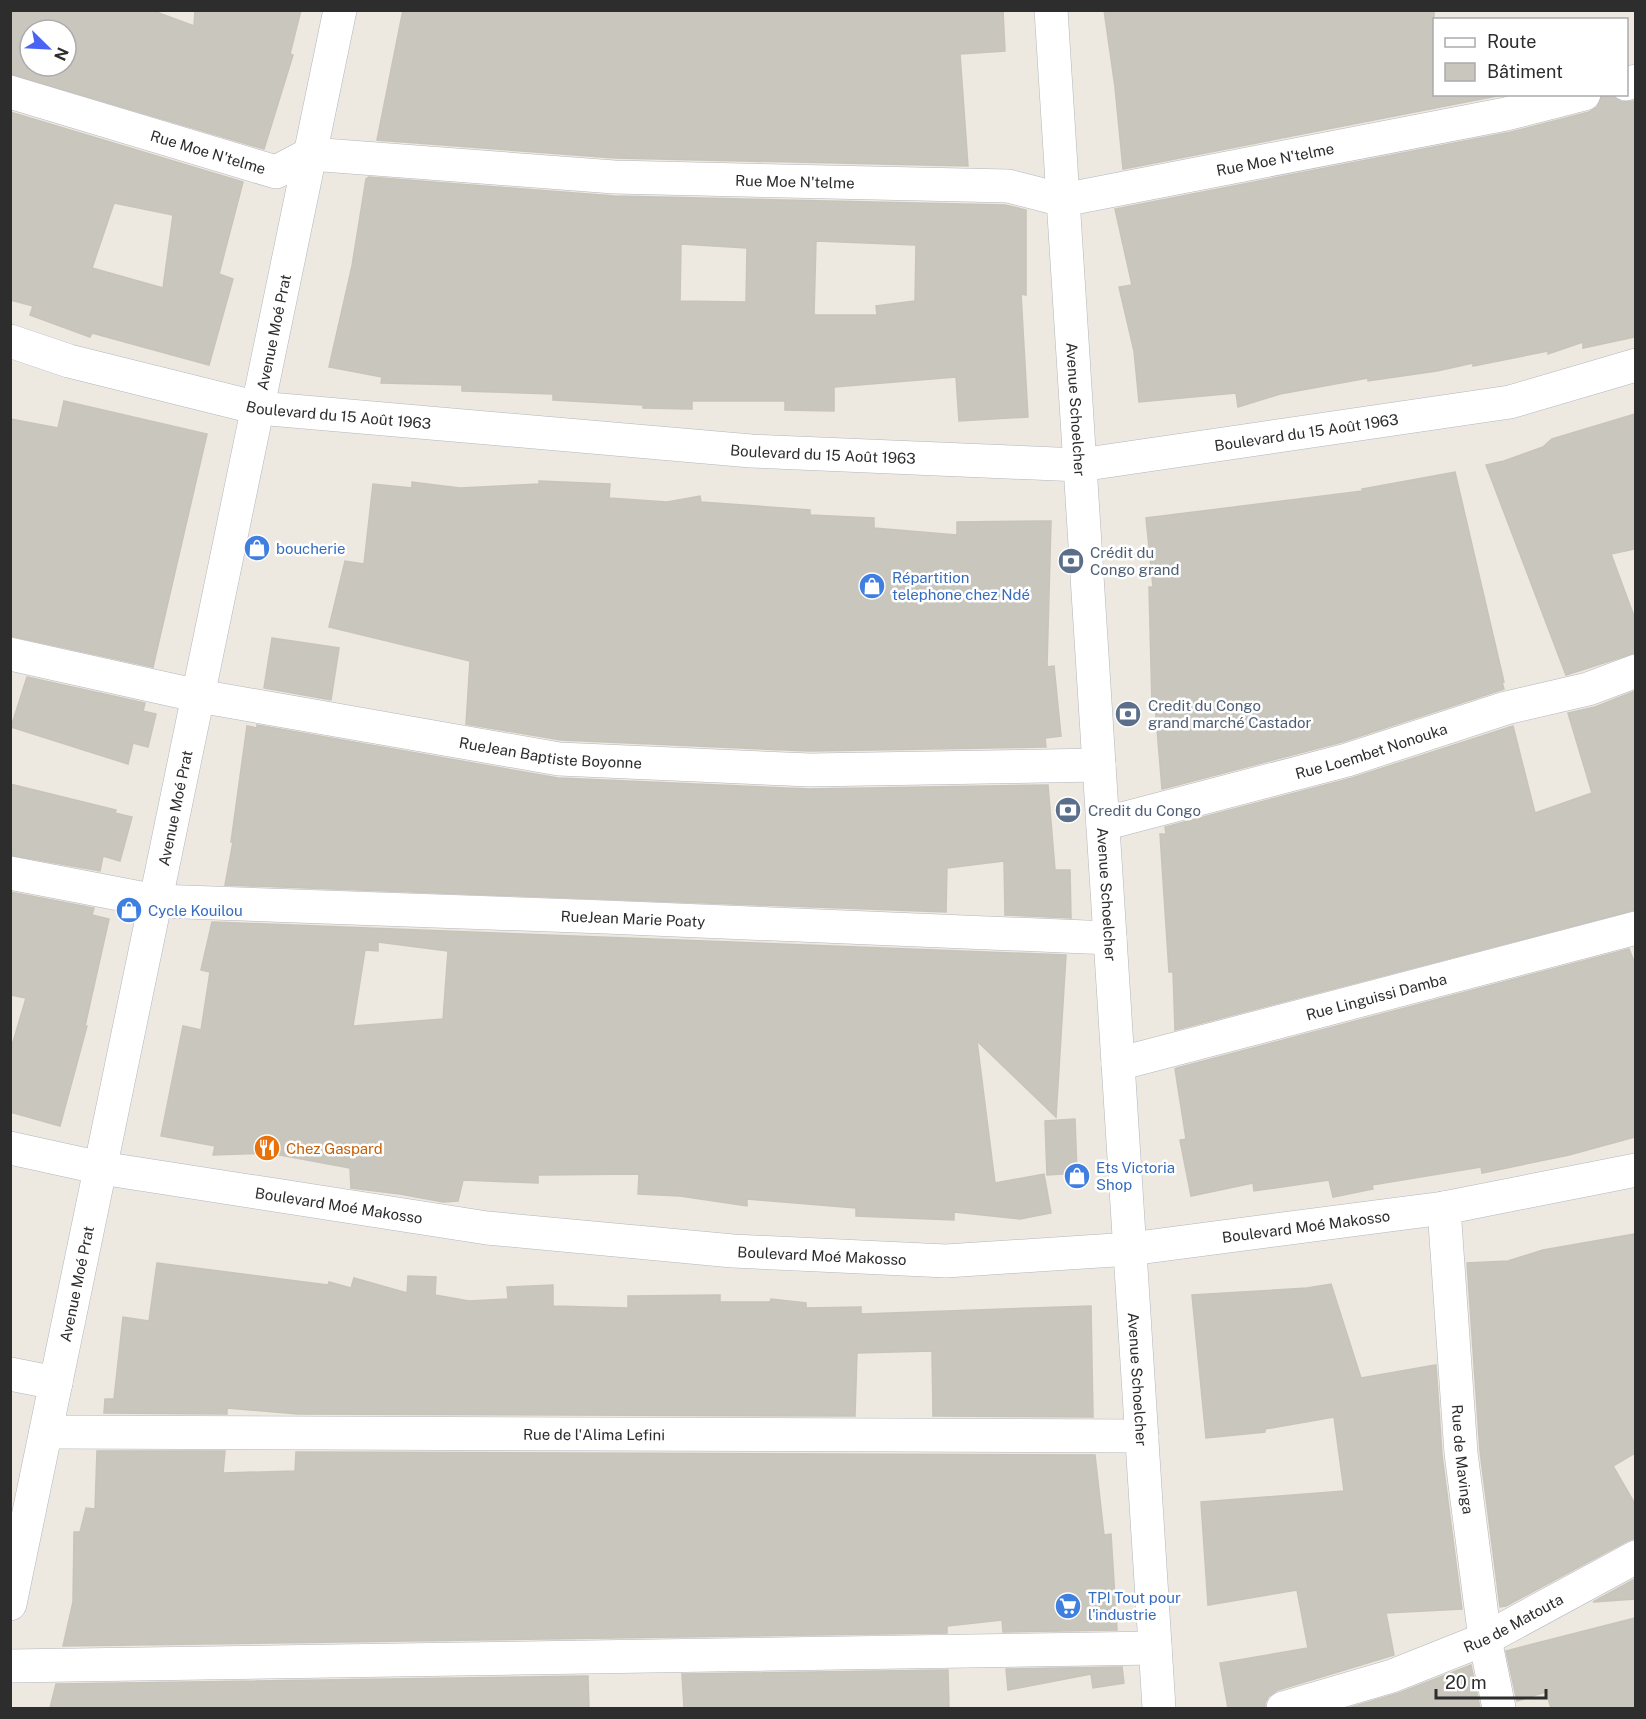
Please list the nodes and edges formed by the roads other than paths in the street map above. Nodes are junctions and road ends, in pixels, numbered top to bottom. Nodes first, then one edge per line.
1 (340, 10) edge
2 (1051, 10) edge
3 (10, 92) edge
4 (1576, 96) edge
5 (310, 154) junction
6 (1063, 200) junction
7 (10, 341) edge
8 (1635, 365) edge
9 (258, 408) junction
10 (1080, 465) junction
11 (10, 654) edge
12 (1635, 671) edge
13 (199, 696) junction
14 (1099, 765) junction
15 (1103, 824) junction
16 (10, 873) edge
17 (156, 901) junction
18 (1635, 928) edge
19 (1110, 938) junction
20 (1118, 1064) junction
21 (10, 1148) edge
22 (101, 1168) junction
23 (1635, 1170) edge
24 (1444, 1208) junction
25 (1130, 1249) junction
26 (10, 1374) edge
27 (56, 1383) junction
28 (46, 1432) junction
29 (1142, 1436) junction
30 (16, 1548) edge
31 (1635, 1557) edge
32 (10, 1604) edge
33 (1485, 1639) junction
34 (1155, 1648) junction
35 (10, 1666) edge
36 (1159, 1708) edge
37 (1283, 1708) edge
38 (1499, 1708) edge

1 - 5 street, Avenue Moé Prat
2 - 6 street, Avenue Schoelcher
3 - 5 street, Rue Moe N'telme
4 - 6 street, Rue Moe N'telme
5 - 6 street, Rue Moe N'telme
5 - 9 street, Avenue Moé Prat
6 - 10 street, Avenue Schoelcher
7 - 9 street, Boulevard du 15 Août 1963
8 - 10 street, Boulevard du 15 Août 1963
9 - 10 street, Boulevard du 15 Août 1963
9 - 13 street, Avenue Moé Prat
10 - 14 street, Avenue Schoelcher
11 - 13 street, RueJean Baptiste Boyonne
12 - 15 street, Rue Loembet Nonouka
13 - 14 street, RueJean Baptiste Boyonne
13 - 17 street, Avenue Moé Prat
14 - 15 street, Avenue Schoelcher
15 - 19 street, Avenue Schoelcher
16 - 17 street, RueJean Marie Poaty
17 - 19 street, RueJean Marie Poaty
17 - 22 street, Avenue Moé Prat
18 - 20 street, Rue Linguissi Damba
19 - 20 street, Avenue Schoelcher
20 - 25 street, Avenue Schoelcher
21 - 22 street, Boulevard Moé Makosso
22 - 25 street, Boulevard Moé Makosso
22 - 27 street, Avenue Moé Prat
23 - 24 street, Boulevard Moé Makosso
24 - 25 street, Boulevard Moé Makosso
24 - 33 street, Rue de Mavinga
25 - 29 street, Avenue Schoelcher
26 - 27 street
27 - 28 street, Avenue Moé Prat
28 - 29 street, Rue de l'Alima Lefini
28 - 30 street, Avenue Moé Prat
29 - 34 street, Avenue Schoelcher
30 - 32 street, Avenue Moé Prat
31 - 33 street, Rue de Matouta
33 - 37 street, Rue de Matouta
33 - 38 street, Rue de Mavinga
34 - 35 street
34 - 36 street, Avenue Schoelcher

